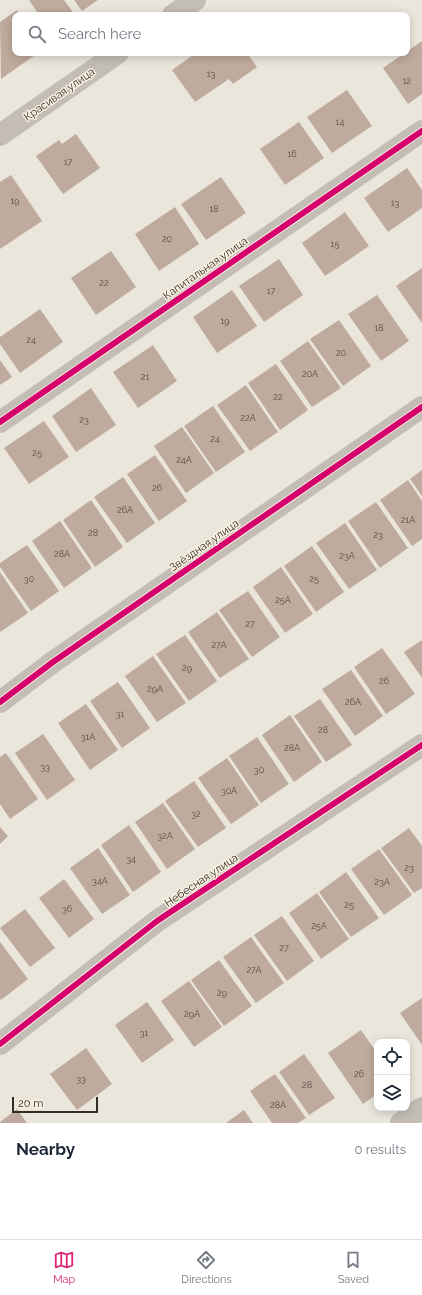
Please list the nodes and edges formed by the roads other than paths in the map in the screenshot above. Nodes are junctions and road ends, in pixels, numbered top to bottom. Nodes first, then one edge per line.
1 (195, 0) edge
2 (177, 12) edge
3 (114, 56) edge
4 (422, 131) edge
5 (0, 135) edge
6 (422, 407) edge
7 (0, 422) edge
8 (0, 702) edge
9 (422, 745) edge
10 (0, 1044) edge
11 (422, 1108) edge
12 (401, 1123) edge

1 - 2 street
3 - 5 street, Красивая улица
4 - 7 street, Капитальная улица
6 - 8 street, Звёздная улица
9 - 10 street, Небесная улица
11 - 12 street

